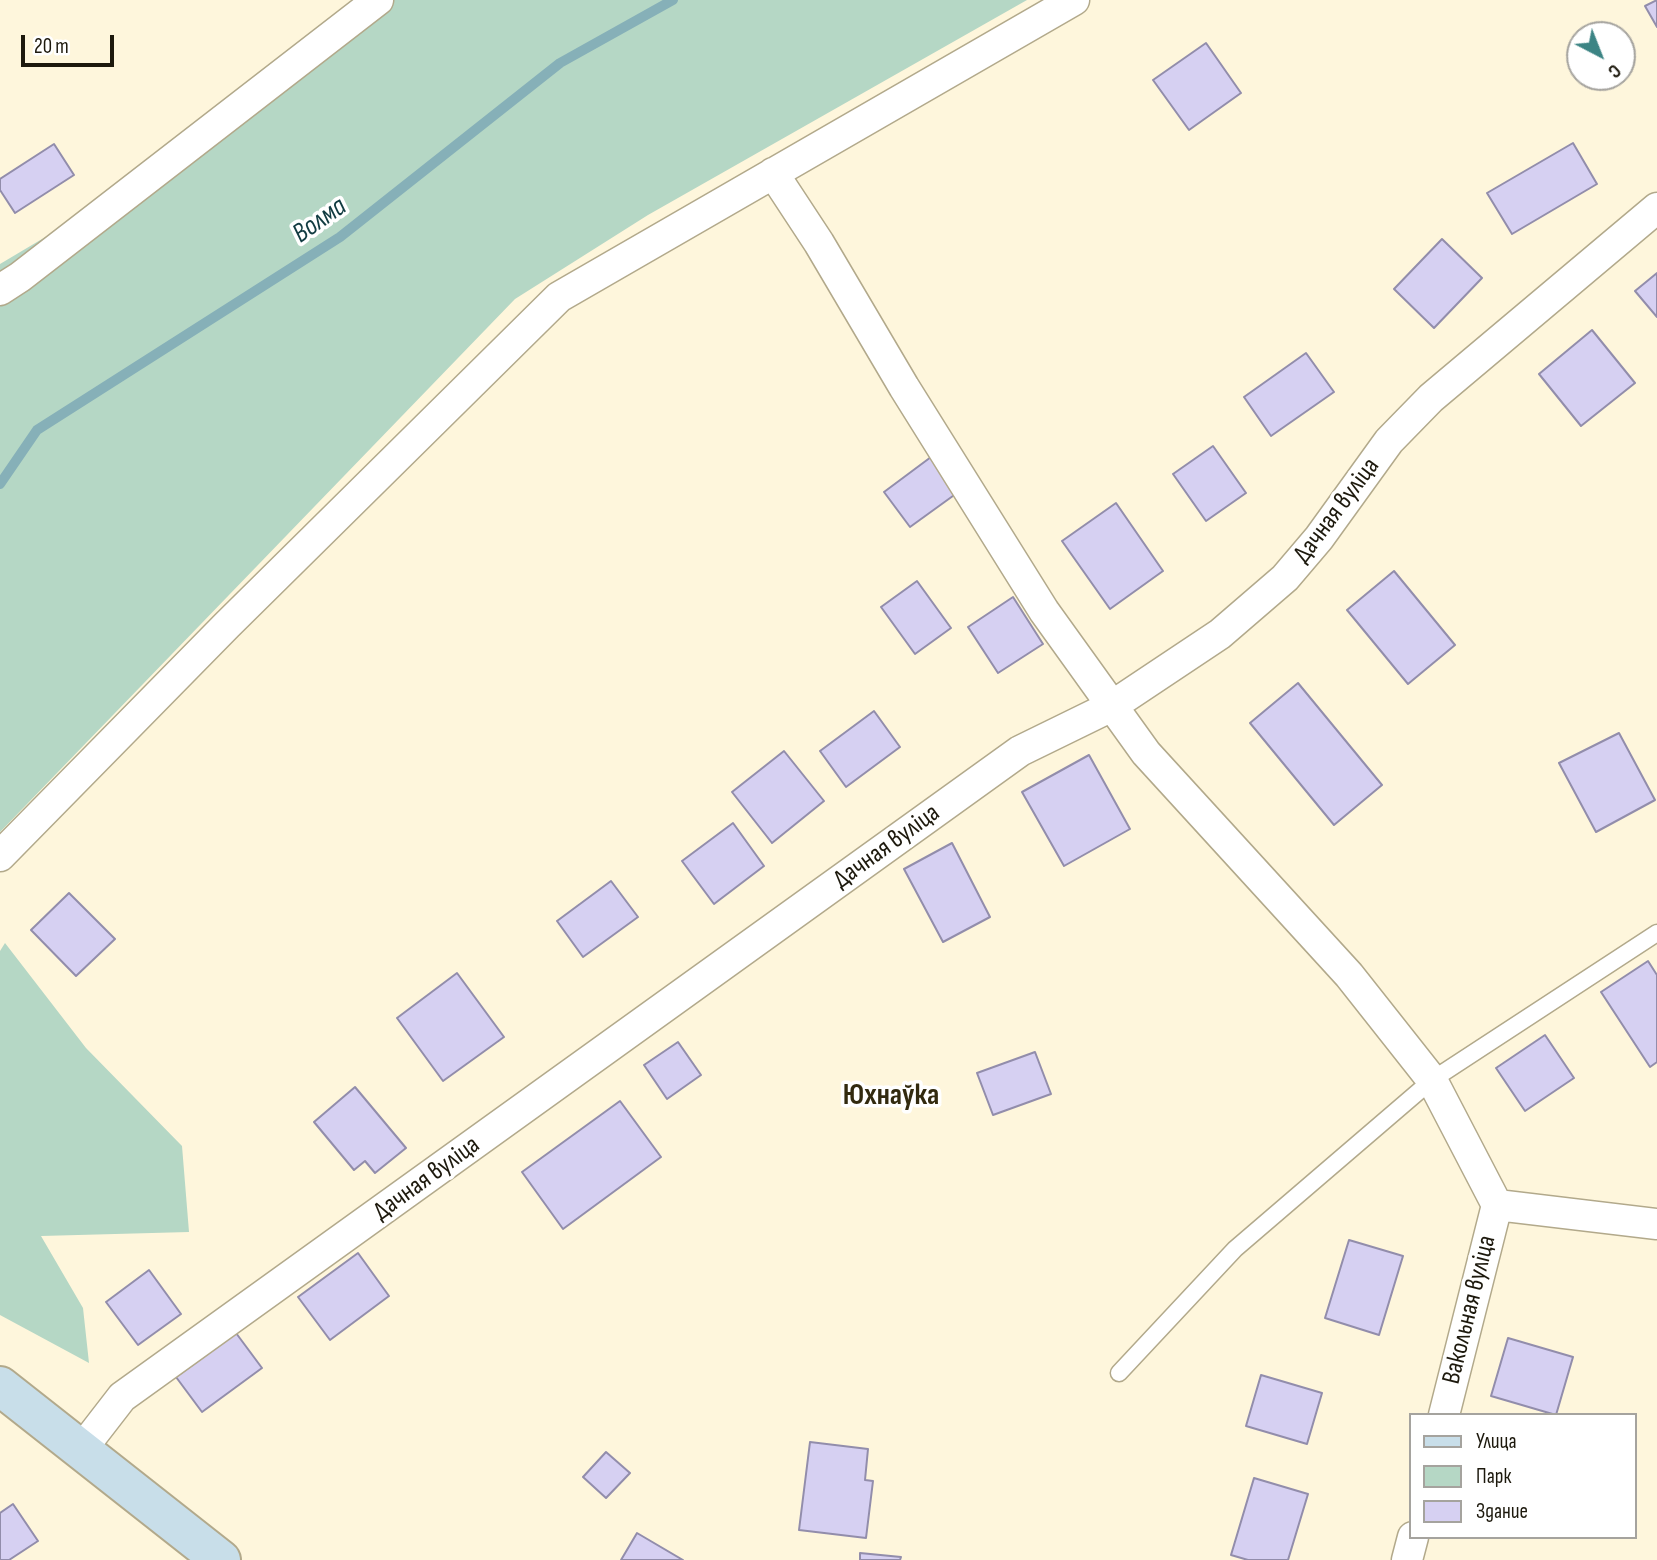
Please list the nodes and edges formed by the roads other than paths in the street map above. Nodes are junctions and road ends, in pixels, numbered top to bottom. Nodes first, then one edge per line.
1 (378, 0) edge
2 (1074, 0) edge
3 (774, 173) junction
4 (1657, 208) edge
5 (0, 290) edge
6 (1112, 706) junction
7 (0, 856) edge
8 (1657, 933) edge
9 (1432, 1080) junction
10 (1497, 1205) junction
11 (1657, 1224) edge
12 (1119, 1373) dead end
13 (0, 1387) edge
14 (1445, 1413) edge
15 (82, 1450) junction
16 (1413, 1539) edge
17 (221, 1560) edge
18 (1408, 1560) edge

1 - 5 street
2 - 3 street
3 - 6 street
3 - 7 street
4 - 6 street, Дачная вуліца
6 - 9 street
6 - 15 street, Дачная вуліца
8 - 9 lane
9 - 10 street
9 - 12 lane
10 - 11 street
10 - 14 street, Вакольная вуліца
13 - 15 main road
15 - 17 main road
16 - 18 street

